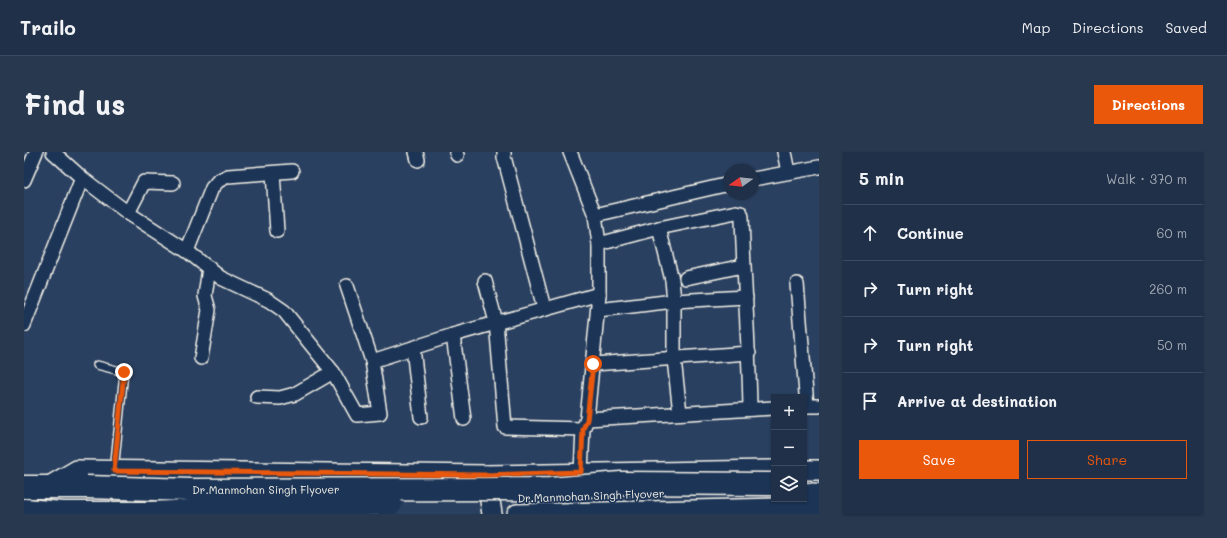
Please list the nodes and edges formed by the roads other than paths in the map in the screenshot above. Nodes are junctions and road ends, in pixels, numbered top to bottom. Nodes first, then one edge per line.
1 (36, 152) edge
2 (53, 152) edge
3 (504, 152) edge
4 (570, 152) edge
5 (784, 152) edge
6 (819, 167) edge
7 (292, 171) dead end
8 (788, 172) junction
9 (273, 173) junction
10 (82, 178) junction
11 (759, 178) edge
12 (24, 180) edge
13 (173, 183) dead end
14 (723, 185) edge
15 (128, 213) junction
16 (595, 215) junction
17 (659, 228) junction
18 (277, 231) dead end
19 (599, 244) junction
20 (187, 251) junction
21 (743, 266) junction
22 (209, 268) junction
23 (686, 278) dead end
24 (485, 282) dead end
25 (797, 284) dead end
26 (347, 286) dead end
27 (599, 294) junction
28 (746, 297) junction
29 (674, 301) junction
30 (544, 308) junction
31 (598, 310) junction
32 (496, 322) junction
33 (24, 325) edge
34 (453, 335) junction
35 (413, 348) junction
36 (749, 352) junction
37 (201, 358) dead end
38 (674, 359) junction
39 (372, 361) junction
40 (593, 364) junction
41 (97, 365) dead end
42 (333, 372) junction
43 (257, 397) dead end
44 (810, 406) edge
45 (771, 408) edge
46 (750, 410) junction
47 (680, 413) junction
48 (421, 416) dead end
49 (464, 419) dead end
50 (585, 424) junction
51 (771, 470) edge
52 (807, 470) edge
53 (819, 470) edge
54 (114, 471) junction
55 (581, 472) junction
56 (486, 475) junction
57 (771, 484) edge
58 (807, 484) edge
59 (819, 484) edge
60 (24, 487) edge
61 (46, 488) junction
62 (771, 494) edge
63 (807, 494) edge
64 (819, 495) edge
65 (819, 507) edge
66 (24, 510) edge
67 (492, 514) edge
68 (517, 514) edge

1 - 12 street
2 - 10 street
3 - 30 street
4 - 16 street
5 - 8 street
6 - 8 street
7 - 9 street
8 - 11 street
9 - 18 street
9 - 20 street
10 - 15 street
10 - 33 street
13 - 15 street
14 - 16 street
15 - 20 street
16 - 19 street
17 - 19 street
17 - 21 street
17 - 29 street
19 - 27 street
20 - 22 street
21 - 23 street
21 - 28 street
22 - 37 street
22 - 42 street
24 - 32 street
25 - 44 street
26 - 39 street
27 - 30 street
27 - 31 street
28 - 29 street
28 - 36 street
29 - 31 street
29 - 38 street
30 - 32 street
31 - 40 street
32 - 34 street
32 - 50 street
34 - 35 street
34 - 49 street
35 - 39 street
35 - 48 street
36 - 38 street
36 - 46 street
38 - 40 street
38 - 47 street
39 - 42 street
40 - 50 street
41 - 54 lane
42 - 43 street
45 - 46 street
46 - 47 street
47 - 50 street
50 - 55 street
51 - 55 main road
52 - 53 main road
54 - 56 main road
54 - 61 main road
55 - 56 main road
56 - 67 main road
57 - 61 highway, Dr.Manmohan Singh Flyover, bridge
58 - 59 highway
60 - 61 highway, Dr.Manmohan Singh Flyover
62 - 66 highway, Dr.Manmohan Singh Flyover, bridge
63 - 64 highway
65 - 68 main road

